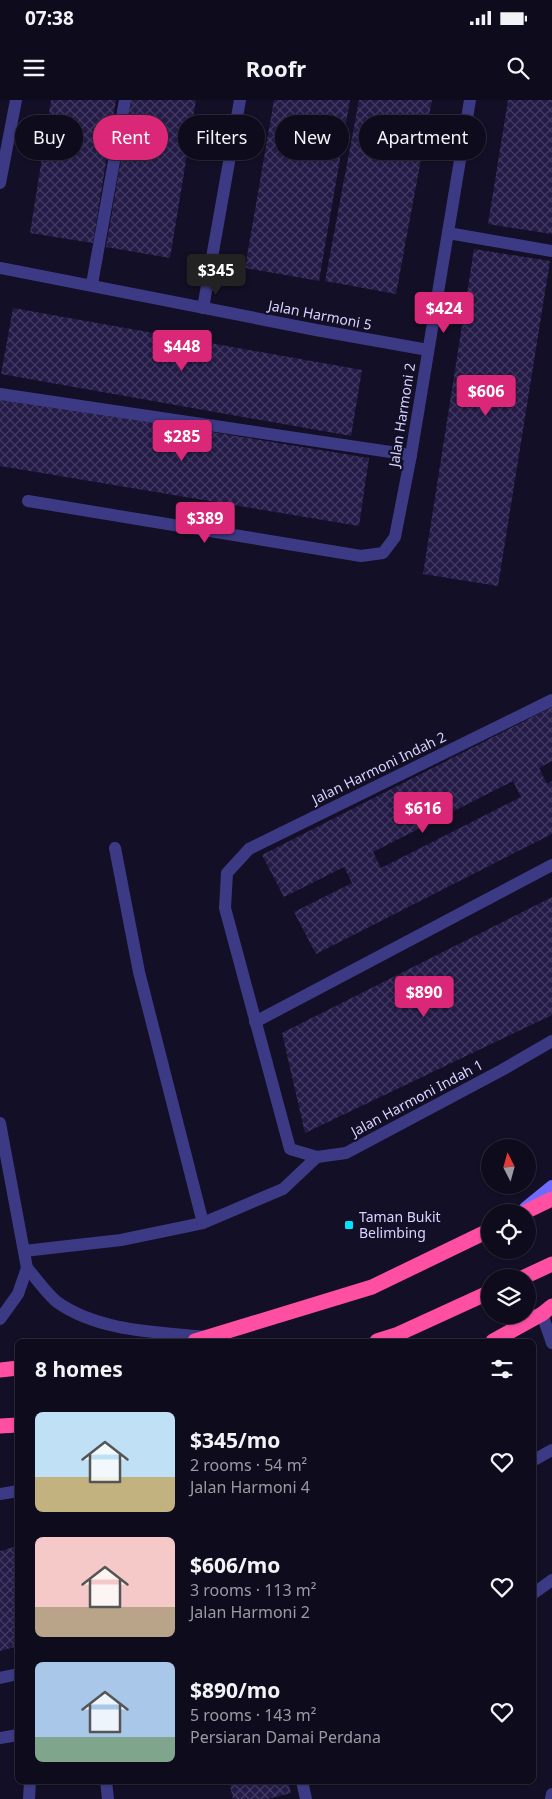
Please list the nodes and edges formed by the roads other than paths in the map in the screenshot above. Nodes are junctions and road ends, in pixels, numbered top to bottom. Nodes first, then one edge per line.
1 (16, 100) edge
2 (125, 100) edge
3 (240, 100) edge
4 (470, 100) edge
5 (0, 183) edge
6 (448, 234) junction
7 (552, 252) edge
8 (0, 268) edge
9 (92, 284) junction
10 (203, 308) junction
11 (428, 350) junction
12 (0, 394) edge
13 (411, 455) junction
14 (28, 501) dead end
15 (552, 700) edge
16 (115, 848) dead end
17 (552, 865) edge
18 (255, 1022) junction
19 (552, 1041) edge
20 (0, 1124) edge
21 (317, 1157) junction
22 (552, 1186) edge
23 (552, 1199) edge
24 (529, 1204) edge
25 (536, 1207) edge
26 (203, 1223) junction
27 (481, 1234) edge
28 (24, 1251) junction
29 (552, 1264) edge
30 (27, 1268) junction
31 (536, 1271) edge
32 (481, 1296) edge
33 (547, 1310) edge
34 (0, 1319) edge
35 (213, 1338) junction
36 (207, 1339) edge
37 (383, 1339) edge
38 (496, 1339) edge
39 (552, 1343) edge
40 (15, 1368) edge
41 (0, 1370) edge
42 (15, 1425) edge
43 (0, 1426) edge
44 (552, 1450) edge
45 (536, 1459) edge
46 (15, 1492) edge
47 (0, 1494) edge
48 (552, 1580) edge
49 (536, 1592) edge
50 (15, 1675) edge
51 (0, 1678) edge
52 (15, 1736) edge
53 (0, 1738) edge
54 (30, 1784) edge
55 (106, 1784) edge
56 (303, 1784) edge
57 (552, 1794) edge
58 (28, 1799) edge
59 (108, 1799) edge
60 (306, 1799) edge
61 (551, 1799) edge

1 - 5 street
2 - 9 street
3 - 10 street
4 - 6 street, Jalan Harmoni 2
6 - 7 street
6 - 11 street, Jalan Harmoni 2
8 - 9 street, Jalan Harmoni 5
9 - 10 street, Jalan Harmoni 5
10 - 11 street, Jalan Harmoni 5
11 - 13 street, Jalan Harmoni 2
12 - 13 street
13 - 14 street, Jalan Harmoni 2
15 - 18 street, Jalan Harmoni Indah 2
16 - 26 street
17 - 18 street
18 - 21 street, Jalan Harmoni Indah 1
19 - 21 street, Jalan Harmoni Indah 1
20 - 28 street
21 - 26 street
22 - 24 main road
23 - 25 highway
26 - 28 street
27 - 35 highway
28 - 30 street
29 - 31 highway
30 - 34 street
30 - 35 street
32 - 37 highway
33 - 38 highway
33 - 39 street
35 - 36 highway
40 - 41 highway
42 - 43 highway
44 - 45 street
46 - 47 street
48 - 49 street
50 - 51 street
52 - 53 street
54 - 58 street
55 - 59 street
56 - 60 street
57 - 61 street

